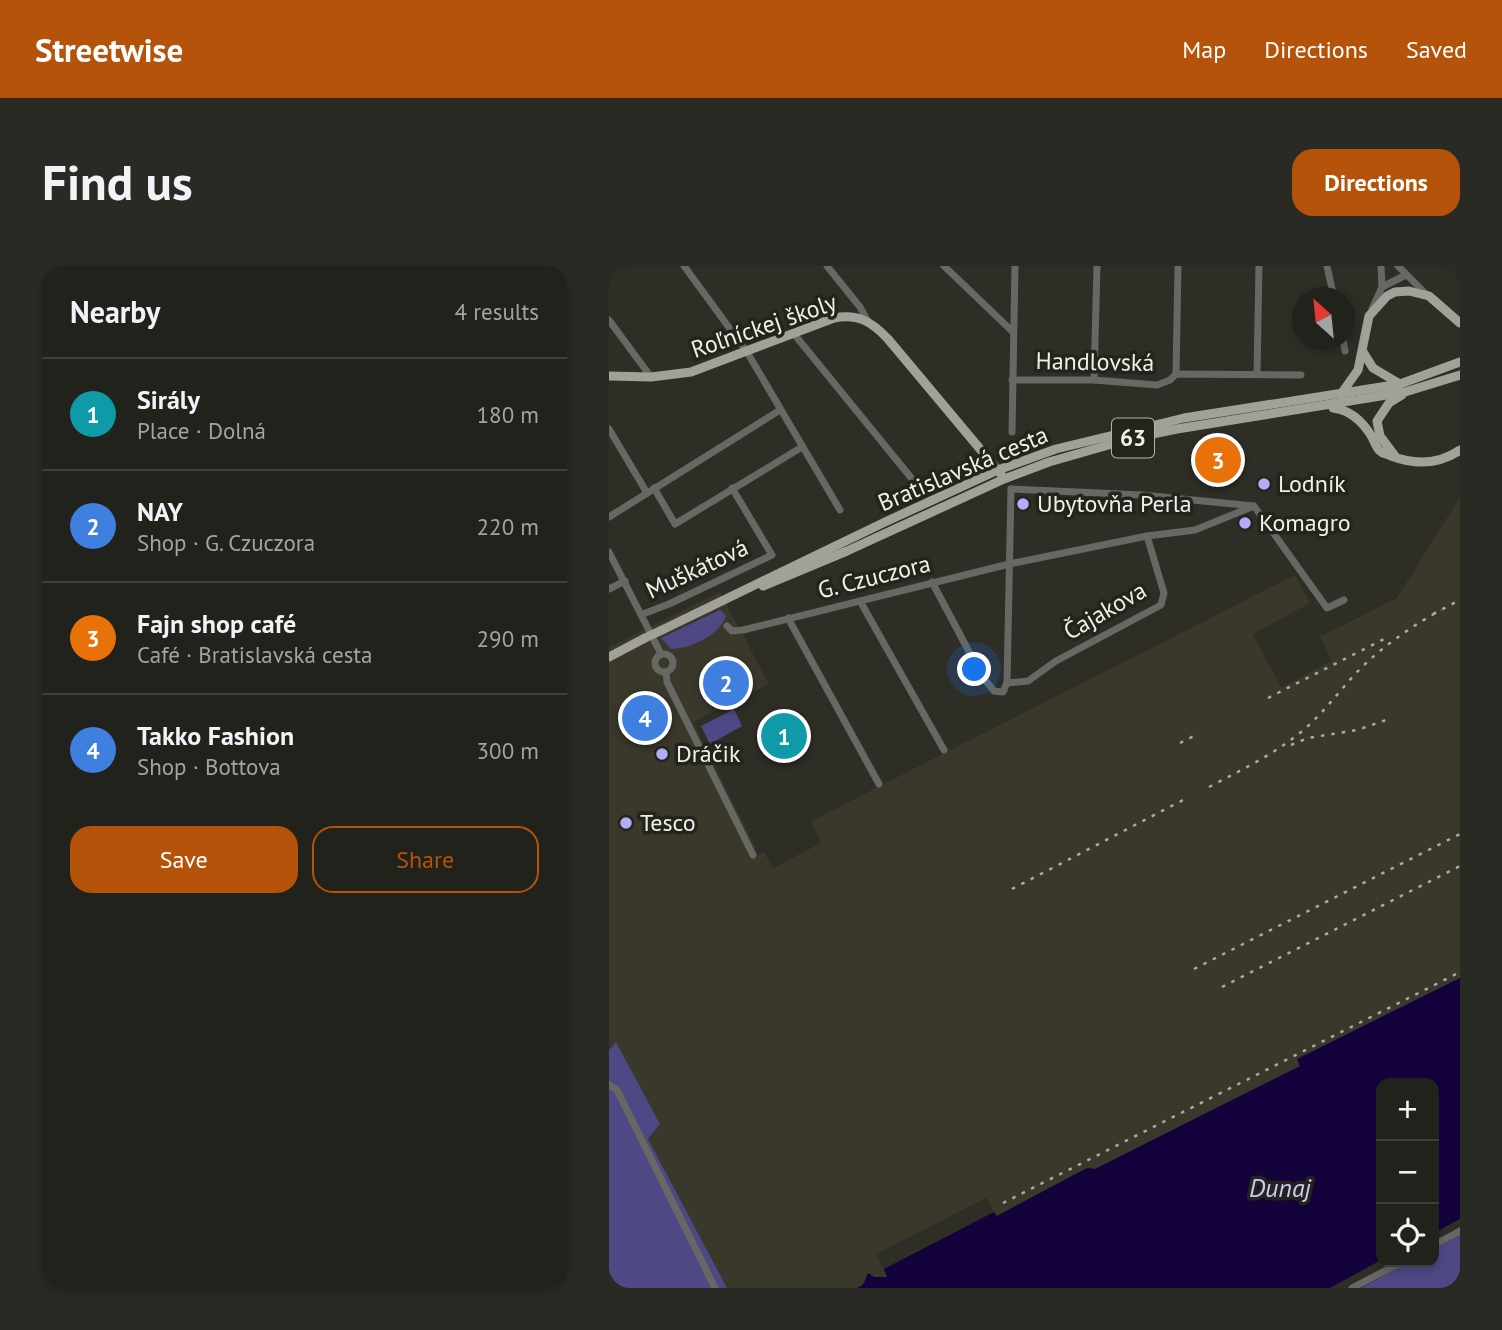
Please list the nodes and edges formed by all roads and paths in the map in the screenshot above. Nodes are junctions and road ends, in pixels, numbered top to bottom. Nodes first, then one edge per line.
1 (684, 266) edge
2 (827, 266) edge
3 (944, 266) edge
4 (1015, 266) edge
5 (1097, 266) edge
6 (1178, 266) edge
7 (1259, 266) edge
8 (1327, 266) edge
9 (1381, 266) edge
10 (1398, 266) edge
11 (1406, 275) junction
12 (1332, 287) edge
13 (1382, 287) junction
14 (1395, 292) junction
15 (1429, 296) junction
16 (1369, 316) junction
17 (609, 320) edge
18 (867, 320) junction
19 (1460, 323) edge
20 (1013, 332) junction
21 (794, 334) junction
22 (747, 352) junction
23 (1363, 352) junction
24 (1460, 362) edge
25 (1176, 374) junction
26 (1257, 374) junction
27 (1301, 375) dead end
28 (609, 376) edge
29 (1460, 376) edge
30 (652, 377) junction
31 (1012, 380) junction
32 (1094, 380) junction
33 (1403, 388) junction
34 (1341, 394) junction
35 (1321, 406) junction
36 (779, 410) junction
37 (609, 429) edge
38 (1012, 432) dead end
39 (801, 447) junction
40 (1460, 450) edge
41 (1396, 457) junction
42 (1001, 474) junction
43 (917, 485) dead end
44 (732, 488) junction
45 (1011, 489) junction
46 (651, 491) junction
47 (1254, 506) junction
48 (840, 510) dead end
49 (609, 517) edge
50 (1147, 536) junction
51 (609, 552) edge
52 (1009, 564) junction
53 (625, 581) junction
54 (932, 582) junction
55 (609, 589) edge
56 (1344, 600) dead end
57 (860, 601) junction
58 (643, 614) junction
59 (788, 618) junction
60 (727, 626) dead end
61 (661, 654) junction
62 (609, 657) edge
63 (666, 672) junction
64 (1007, 683) junction
65 (944, 750) dead end
66 (879, 783) dead end
67 (753, 855) dead end
68 (609, 1085) edge
69 (1460, 1231) edge
70 (1439, 1242) edge
71 (1392, 1267) edge
72 (715, 1288) edge
73 (1352, 1288) edge

1 - 22 street
2 - 18 street
3 - 20 street
4 - 20 street
5 - 32 street
6 - 25 street
7 - 26 street
8 - 12 street
9 - 13 street
10 - 11 street
11 - 13 street
11 - 14 street
11 - 15 street
13 - 16 street
14 - 15 main road
14 - 16 main road
15 - 19 main road
16 - 23 main road
17 - 30 street
18 - 21 main road, Roľníckej školy
18 - 42 main road, Roľníckej školy
20 - 31 street
21 - 22 main road, Roľníckej školy
21 - 43 street
22 - 30 main road, Roľníckej školy
22 - 36 street
23 - 33 main road
23 - 34 main road
24 - 33 main road, Bratislavská cesta / 63
25 - 26 street, Handlovská
25 - 32 street, Handlovská
26 - 27 street, Handlovská
28 - 30 main road, Roľníckej školy
29 - 33 main road, Bratislavská cesta / 63
31 - 32 street, Handlovská
31 - 38 street
33 - 34 main road, Bratislavská cesta / 63
33 - 35 main road, Bratislavská cesta / 63
33 - 41 main road
34 - 42 main road, Bratislavská cesta / 63
35 - 41 main road
35 - 42 main road, Bratislavská cesta / 63
36 - 39 street
36 - 46 street
37 - 46 street
39 - 44 street
39 - 48 street
40 - 41 main road
42 - 45 street, Roľníckej školy
42 - 62 main road, Bratislavská cesta / 63, bridge
44 - 46 street
44 - 58 street, Muškátová
45 - 47 street
45 - 52 street
46 - 49 street
47 - 50 street, G. Czuczora
47 - 56 street
50 - 52 street, G. Czuczora
50 - 64 street, Čajakova
51 - 53 street
52 - 54 street, G. Czuczora
52 - 64 street
53 - 55 street
53 - 58 street
54 - 57 street, G. Czuczora
54 - 64 street
57 - 59 street, G. Czuczora
57 - 65 street
58 - 61 street
59 - 60 street, G. Czuczora
59 - 66 street
61 - 63 street
61 - 63 street
63 - 67 street
68 - 72 street
69 - 70 street
71 - 73 street

